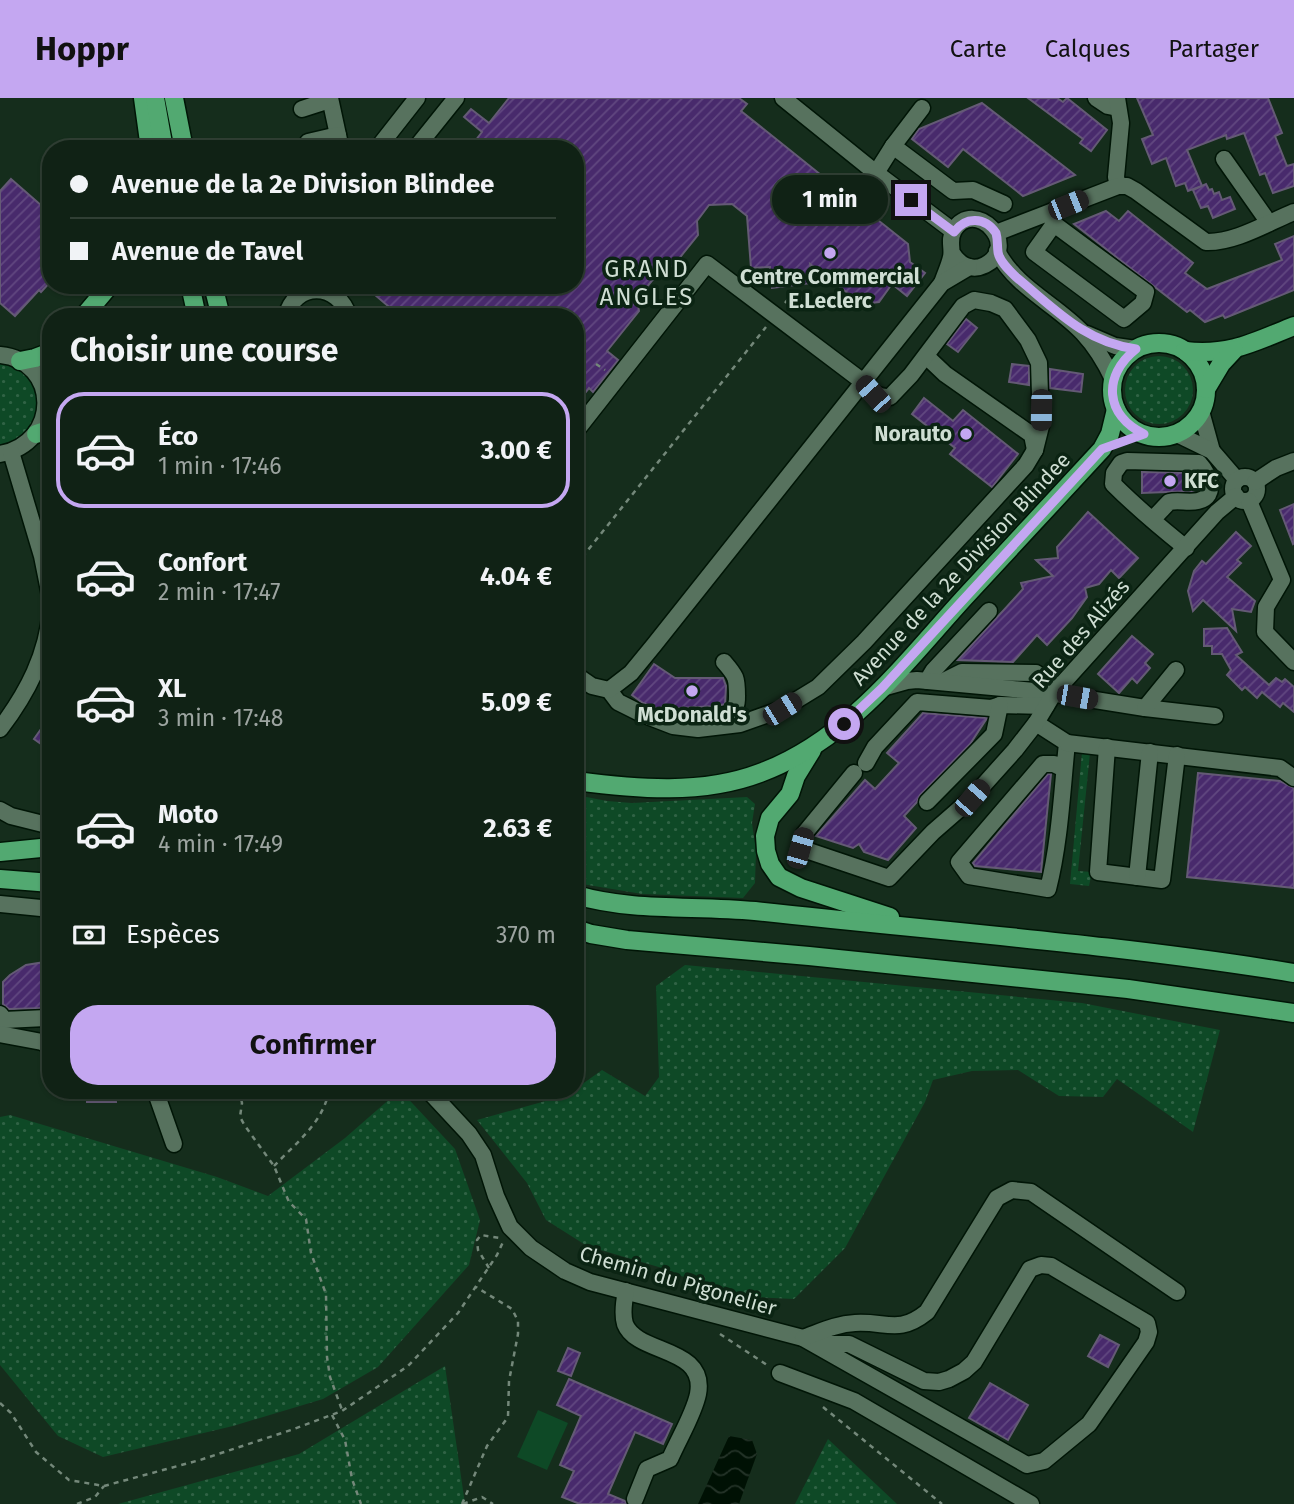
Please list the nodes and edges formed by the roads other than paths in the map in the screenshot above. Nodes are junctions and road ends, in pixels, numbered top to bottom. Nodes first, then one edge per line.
1 (143, 98) edge
2 (155, 98) edge
3 (174, 98) edge
4 (416, 98) edge
5 (456, 98) edge
6 (783, 98) edge
7 (1096, 98) edge
8 (330, 99) edge
9 (1118, 103) edge
10 (922, 108) dead end
11 (302, 109) dead end
12 (149, 140) edge
13 (162, 140) edge
14 (182, 140) edge
15 (340, 140) edge
16 (384, 140) edge
17 (422, 140) edge
18 (893, 146) junction
19 (1224, 159) dead end
20 (876, 173) junction
21 (1118, 186) junction
22 (1004, 204) dead end
23 (1294, 212) edge
24 (1052, 218) junction
25 (1269, 223) junction
26 (954, 232) junction
27 (996, 233) junction
28 (997, 251) junction
29 (952, 253) junction
30 (986, 265) junction
31 (969, 267) junction
32 (1008, 270) junction
33 (942, 283) junction
34 (102, 294) edge
35 (302, 294) edge
36 (333, 294) edge
37 (91, 308) edge
38 (290, 308) edge
39 (345, 308) edge
40 (1294, 326) edge
41 (1082, 332) junction
42 (1136, 349) junction
43 (1234, 350) junction
44 (1185, 351) junction
45 (42, 354) edge
46 (0, 355) edge
47 (926, 356) junction
48 (20, 360) junction
49 (1113, 379) junction
50 (862, 381) junction
51 (42, 382) edge
52 (1206, 389) junction
53 (1116, 409) junction
54 (1201, 411) junction
55 (584, 421) edge
56 (42, 433) edge
57 (1144, 434) junction
58 (1177, 434) junction
59 (1102, 449) junction
60 (1035, 450) junction
61 (1212, 451) junction
62 (6, 453) edge
63 (1294, 461) edge
64 (1241, 492) junction
65 (1152, 520) junction
66 (1186, 548) junction
67 (42, 556) edge
68 (1288, 579) edge
69 (989, 611) dead end
70 (42, 654) edge
71 (724, 662) dead end
72 (1294, 662) edge
73 (1176, 670) dead end
74 (584, 680) edge
75 (933, 682) junction
76 (882, 688) junction
77 (609, 690) junction
78 (1053, 696) junction
79 (1000, 705) junction
80 (1145, 708) junction
81 (1214, 716) dead end
82 (1036, 723) junction
83 (673, 726) junction
84 (0, 729) edge
85 (1067, 743) junction
86 (813, 747) junction
87 (1107, 747) junction
88 (1150, 751) junction
89 (1177, 755) junction
90 (1064, 769) junction
91 (1294, 778) edge
92 (584, 782) edge
93 (927, 802) dead end
94 (0, 810) edge
95 (42, 825) edge
96 (42, 849) edge
97 (0, 852) edge
98 (1137, 877) junction
99 (0, 879) edge
100 (42, 882) edge
101 (584, 898) edge
102 (0, 904) edge
103 (42, 908) edge
104 (930, 929) junction
105 (584, 932) edge
106 (1294, 973) edge
107 (1261, 1007) junction
108 (1294, 1013) edge
109 (0, 1014) edge
110 (42, 1018) edge
111 (1294, 1019) edge
112 (0, 1034) edge
113 (42, 1042) edge
114 (158, 1099) edge
115 (436, 1099) edge
116 (174, 1143) dead end
117 (626, 1291) junction
118 (1177, 1292) dead end
119 (809, 1341) junction
120 (780, 1373) dead end
121 (635, 1499) dead end
122 (1031, 1504) edge

1 - 12 main road
2 - 13 main road
3 - 14 main road
4 - 16 street
5 - 17 street
6 - 20 street
7 - 9 street
8 - 11 street
8 - 15 street
9 - 21 street
10 - 18 street
18 - 20 street
18 - 22 street
19 - 25 street
20 - 26 street
21 - 24 street
21 - 25 street
23 - 25 street
24 - 24 street
24 - 27 street
26 - 27 street
26 - 29 street
27 - 28 street
28 - 30 street
28 - 32 street
29 - 31 street
29 - 33 street
30 - 31 street
30 - 32 street
31 - 33 street
32 - 41 street
33 - 50 street
34 - 37 main road
35 - 38 street
36 - 39 street
40 - 43 main road
41 - 42 street
41 - 49 street
42 - 44 main road
42 - 49 main road
43 - 44 main road
43 - 52 main road
44 - 52 main road
45 - 48 main road
46 - 48 street
47 - 50 street
47 - 60 street
47 - 60 street
48 - 51 street
49 - 53 main road
50 - 55 street
50 - 77 street
52 - 54 main road
53 - 57 main road
53 - 59 main road, Avenue de la 2e Division Blindee
54 - 58 main road
54 - 61 street
56 - 62 street
57 - 58 main road
57 - 59 main road, Avenue de la 2e Division Blindee
58 - 61 street
59 - 76 main road, Avenue de la 2e Division Blindee
60 - 83 street
61 - 64 street
62 - 67 street
63 - 64 street
64 - 66 street, Rue des Alizés
64 - 68 street
65 - 65 street
65 - 66 street
66 - 78 street, Rue des Alizés
68 - 72 street
69 - 75 street
70 - 84 street
71 - 83 street
73 - 80 street
74 - 77 street
75 - 76 street
75 - 78 street
76 - 86 main road, Avenue de la 2e Division Blindee
77 - 83 street
78 - 79 street
78 - 80 street
78 - 82 street, Rue des Alizés
79 - 82 street, Rue des Alizés
79 - 93 street
80 - 81 street
82 - 85 street
85 - 87 street
85 - 90 street
86 - 92 main road, Avenue de la 2e Division Blindee
86 - 104 main road
87 - 88 street
87 - 98 street
88 - 89 street
88 - 98 street
89 - 91 street
89 - 98 street
90 - 90 street
94 - 95 street
96 - 97 main road
99 - 100 main road
101 - 104 main road
102 - 103 street
104 - 106 main road
105 - 107 main road
107 - 108 main road
107 - 111 main road
109 - 110 street
112 - 113 street
114 - 116 street
115 - 117 street, Chemin du Pigonelier
117 - 119 street, Chemin du Pigonelier
117 - 121 street
118 - 119 street
119 - 119 street
120 - 122 street

